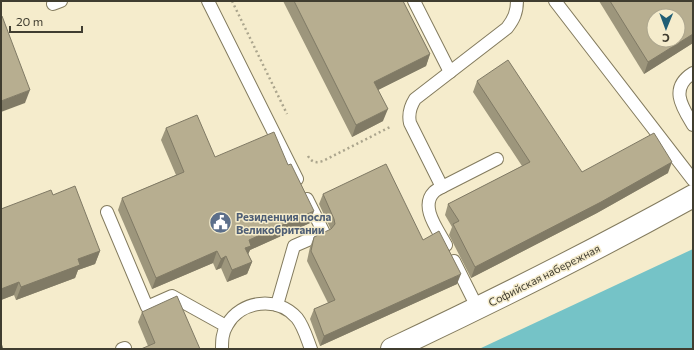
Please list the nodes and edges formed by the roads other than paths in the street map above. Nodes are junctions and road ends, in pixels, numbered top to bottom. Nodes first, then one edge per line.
1 (208, 1) edge
2 (414, 1) edge
3 (517, 1) edge
4 (554, 1) edge
5 (450, 72) junction
6 (693, 73) edge
7 (693, 125) edge
8 (496, 159) dead end
9 (693, 180) edge
10 (442, 187) junction
11 (693, 196) edge
12 (107, 212) dead end
13 (277, 305) junction
14 (478, 309) junction
15 (226, 326) junction
16 (222, 349) edge
17 (311, 349) edge
18 (392, 349) edge

1 - 13 lane
2 - 5 lane
3 - 5 lane
4 - 9 lane
5 - 10 lane
6 - 7 lane
8 - 10 lane
10 - 14 lane
11 - 14 main road, Софийская набережная
12 - 15 lane
13 - 15 lane
13 - 17 lane
14 - 18 main road, Софийская набережная
15 - 16 lane

